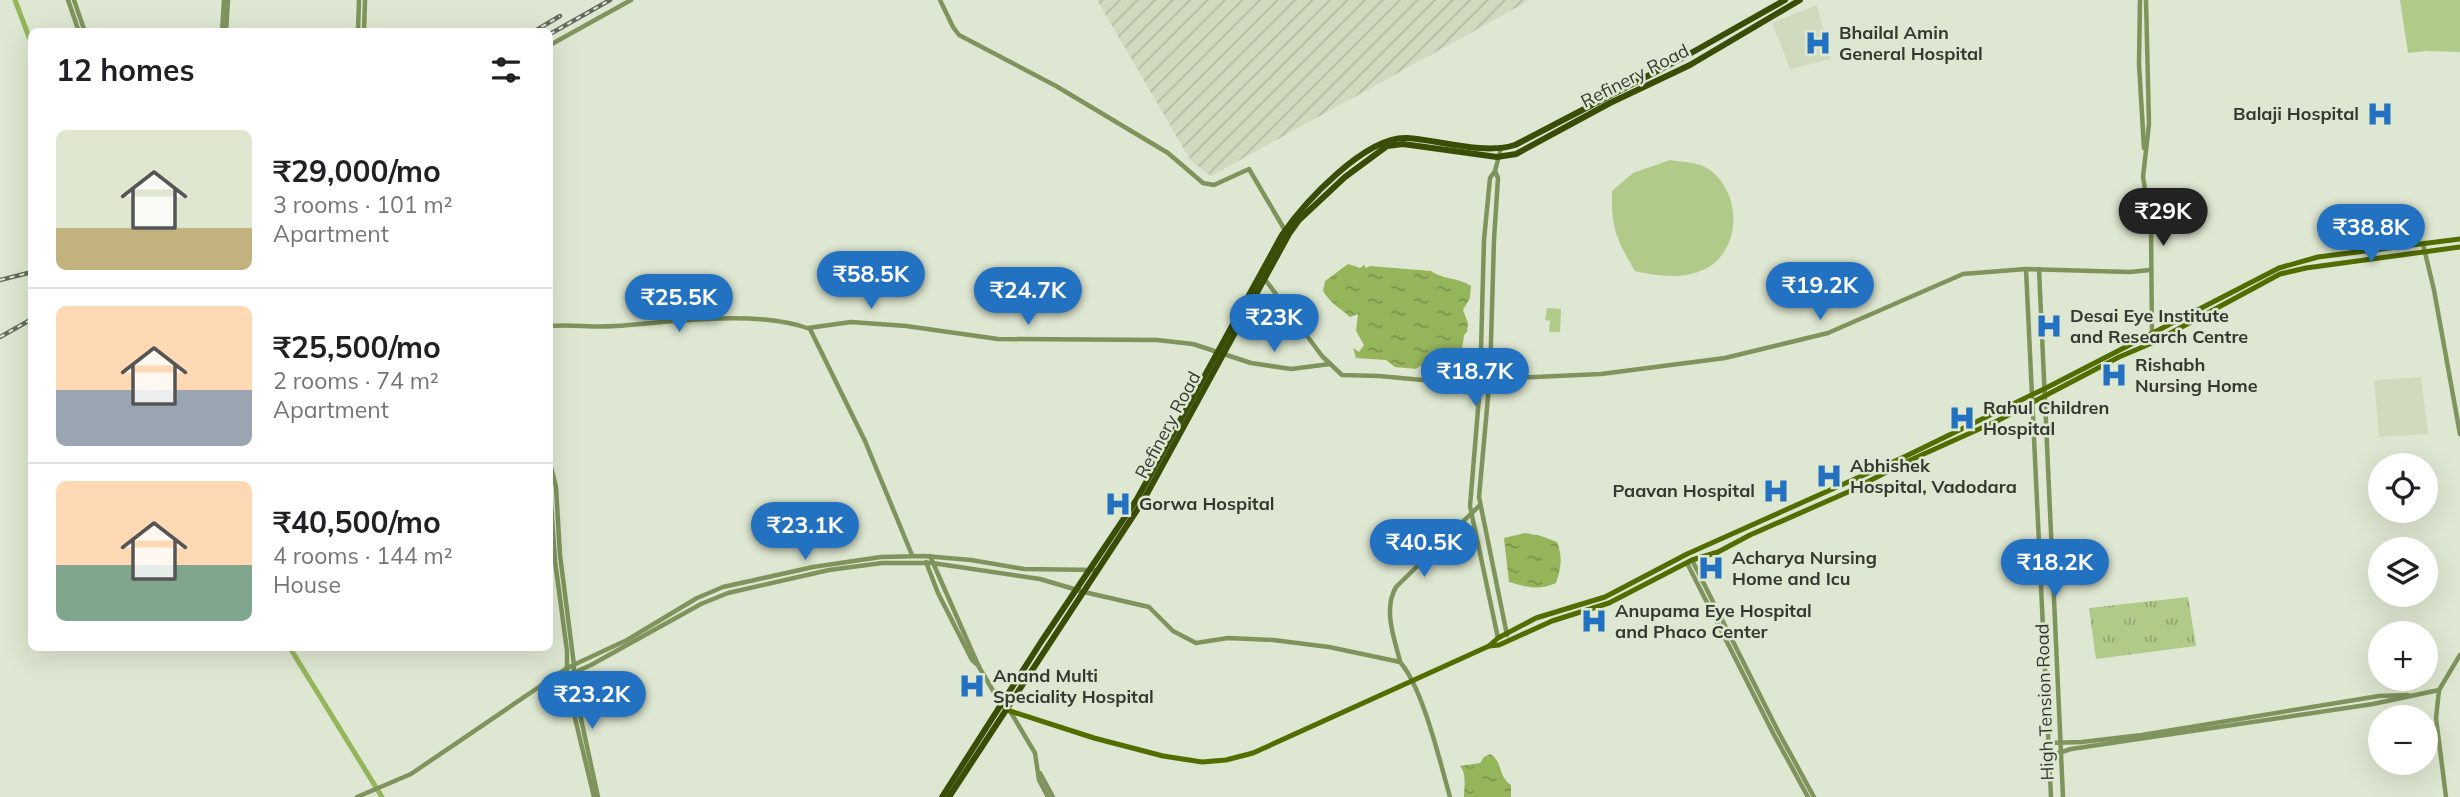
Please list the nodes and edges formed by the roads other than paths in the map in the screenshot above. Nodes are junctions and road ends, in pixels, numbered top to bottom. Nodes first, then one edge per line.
1 (68, 0) edge
2 (74, 0) edge
3 (226, 0) edge
4 (362, 0) edge
5 (631, 0) edge
6 (940, 0) edge
7 (1785, 0) edge
8 (1800, 0) edge
9 (2140, 0) edge
10 (2146, 0) edge
11 (78, 28) edge
12 (84, 28) edge
13 (224, 28) edge
14 (358, 28) edge
15 (364, 28) edge
16 (553, 43) edge
17 (1501, 148) junction
18 (2145, 153) junction
19 (1499, 157) junction
20 (1495, 171) junction
21 (1287, 233) junction
22 (2460, 239) edge
23 (2423, 243) junction
24 (2460, 247) edge
25 (2425, 251) junction
26 (2026, 269) junction
27 (2039, 269) junction
28 (2150, 270) junction
29 (1264, 278) junction
30 (553, 326) edge
31 (808, 328) junction
32 (2152, 335) junction
33 (2152, 343) junction
34 (1220, 352) junction
35 (1329, 364) junction
36 (1480, 373) junction
37 (1490, 375) junction
38 (1480, 385) junction
39 (1488, 386) junction
40 (2046, 388) junction
41 (2032, 394) junction
42 (2046, 396) junction
43 (2033, 402) junction
44 (2460, 434) edge
45 (553, 475) edge
46 (1479, 506) junction
47 (1471, 514) junction
48 (553, 520) edge
49 (913, 555) junction
50 (927, 556) junction
51 (1690, 562) junction
52 (929, 563) junction
53 (1095, 570) junction
54 (758, 579) junction
55 (759, 586) junction
56 (1080, 591) junction
57 (1507, 637) junction
58 (1499, 641) junction
59 (2460, 655) edge
60 (1400, 662) junction
61 (574, 665) junction
62 (567, 668) junction
63 (573, 673) junction
64 (566, 676) junction
65 (1411, 680) junction
66 (544, 683) junction
67 (2439, 690) junction
68 (2413, 696) junction
69 (1006, 708) junction
70 (2049, 743) junction
71 (2061, 743) junction
72 (2061, 752) junction
73 (2049, 756) junction
74 (359, 797) edge
75 (596, 797) edge
76 (942, 797) edge
77 (949, 797) edge
78 (1050, 797) edge
79 (1450, 797) edge
80 (1808, 797) edge
81 (1814, 797) edge
82 (2051, 797) edge
83 (2063, 797) edge
84 (2446, 797) edge

1 - 11 street
2 - 12 street
3 - 13 street
4 - 14 street
4 - 15 street
5 - 16 street
6 - 21 street
7 - 17 main road, Refinery Road
8 - 19 main road, Refinery Road
9 - 18 street
10 - 18 street
17 - 19 street
17 - 21 main road, Refinery Road
18 - 28 street
19 - 20 street
19 - 21 main road, Refinery Road
20 - 36 street
20 - 37 street
21 - 29 main road, Refinery Road
21 - 34 main road, Refinery Road
22 - 23 main road
23 - 25 street
23 - 32 main road
24 - 25 main road
25 - 33 main road
25 - 44 street
26 - 27 street
26 - 37 street
26 - 41 street, High Tension Road
27 - 28 street
27 - 40 street, High Tension Road
28 - 32 street
29 - 34 main road, Refinery Road
29 - 35 street
30 - 31 street
31 - 34 street
31 - 49 street
32 - 33 street
32 - 40 main road
33 - 42 main road
34 - 35 street
34 - 53 main road, Refinery Road
35 - 38 street
36 - 37 street
36 - 38 street
37 - 39 street
38 - 39 street
38 - 47 street
39 - 46 street
40 - 41 main road
40 - 42 street, High Tension Road
41 - 43 street, High Tension Road
41 - 57 main road
42 - 43 main road
42 - 71 street, High Tension Road
43 - 51 main road
43 - 70 street, High Tension Road
45 - 61 street
46 - 47 street
46 - 57 street
47 - 58 street
47 - 60 street
48 - 62 street
49 - 50 street
49 - 54 street
50 - 52 street
50 - 53 street
51 - 57 main road
51 - 80 street
51 - 81 street
52 - 55 street
52 - 56 street
52 - 69 street
53 - 56 main road, Refinery Road
54 - 55 street
54 - 61 street
55 - 63 street
56 - 60 street
56 - 69 main road, Refinery Road
57 - 58 main road
58 - 65 main road
59 - 67 street
60 - 65 street
61 - 62 street
61 - 63 street
62 - 64 street
62 - 66 street
63 - 64 street
63 - 75 street
64 - 66 street
64 - 75 street
65 - 69 main road
65 - 79 street
66 - 74 street
67 - 68 street
67 - 84 street
68 - 71 street
68 - 72 street
69 - 76 main road, Refinery Road
69 - 77 main road, Refinery Road
69 - 78 street
70 - 71 street
70 - 73 street, High Tension Road
71 - 72 street, High Tension Road
72 - 73 street
72 - 83 street, High Tension Road
73 - 82 street, High Tension Road

